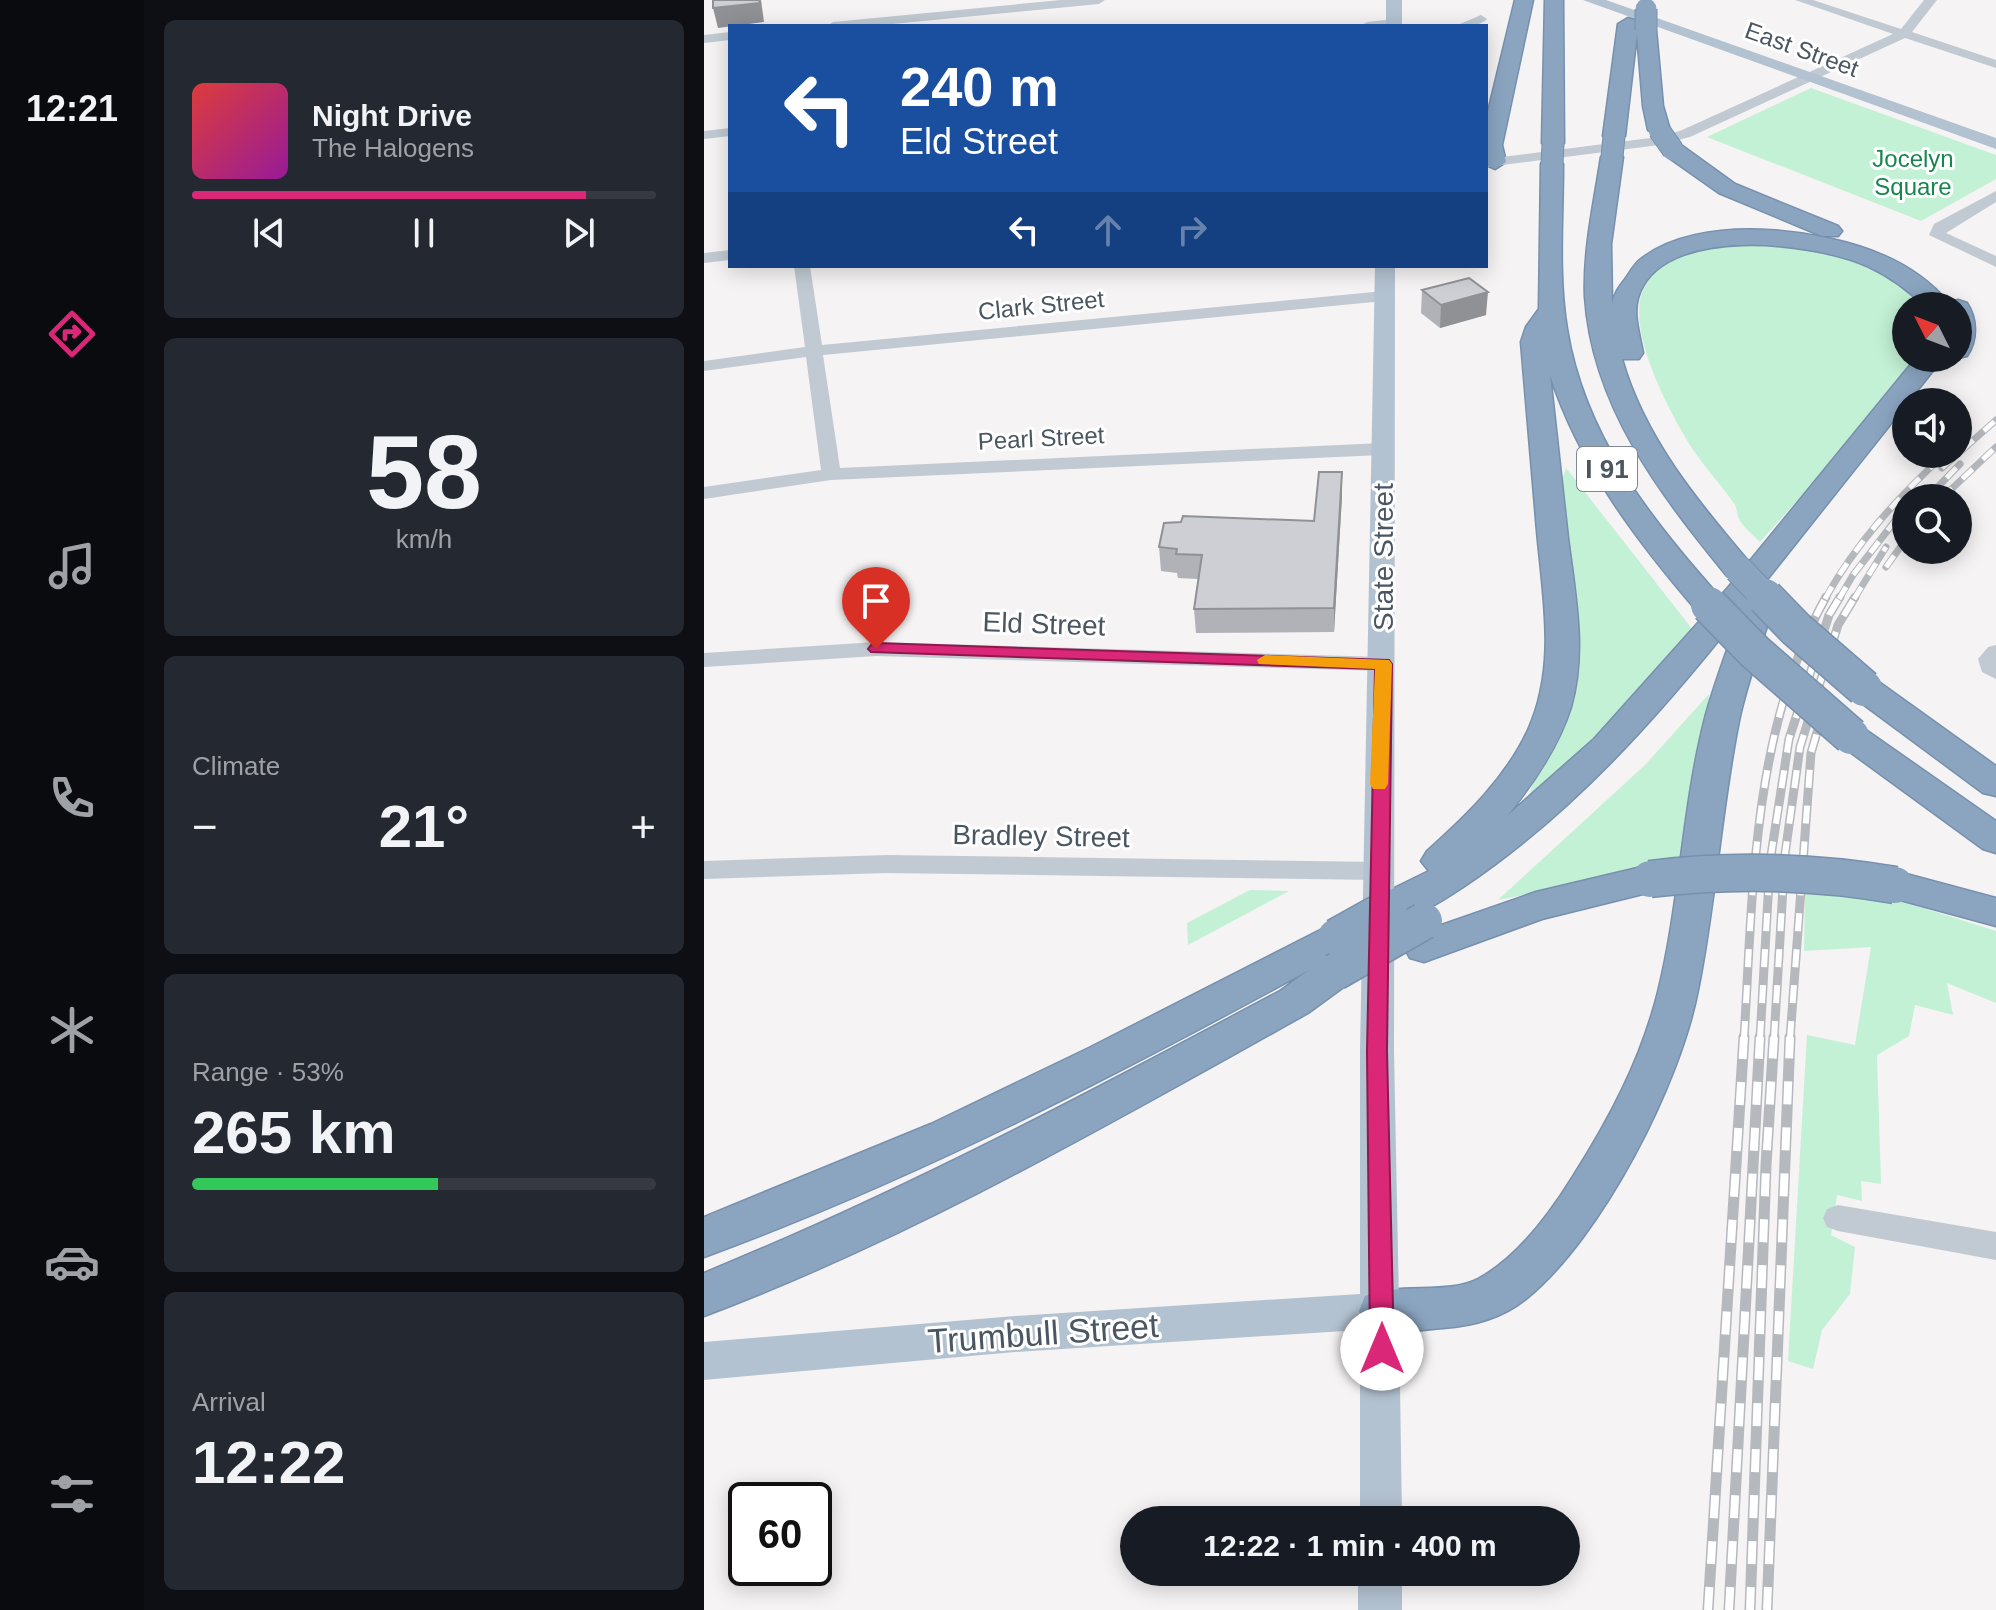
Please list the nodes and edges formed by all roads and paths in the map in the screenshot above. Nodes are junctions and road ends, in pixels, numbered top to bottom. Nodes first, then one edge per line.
1 (911, 0) edge
2 (1093, 0) edge
3 (1099, 0) edge
4 (1394, 0) edge
5 (1524, 0) edge
6 (1554, 0) edge
7 (1591, 0) edge
8 (1801, 0) edge
9 (1931, 0) edge
10 (1638, 11) edge
11 (918, 18) junction
12 (1481, 19) dead end
13 (854, 24) edge
14 (1394, 24) edge
15 (1467, 24) edge
16 (1904, 34) junction
17 (728, 36) edge
18 (704, 39) edge
19 (1996, 64) edge
20 (1810, 78) junction
21 (728, 132) edge
22 (704, 135) edge
23 (1996, 144) edge
24 (1491, 162) edge
25 (1996, 196) edge
26 (728, 255) edge
27 (704, 258) edge
28 (1996, 262) edge
29 (802, 268) edge
30 (1385, 268) edge
31 (1926, 292) edge
32 (1945, 292) edge
33 (1384, 296) junction
34 (1552, 309) junction
35 (813, 351) junction
36 (704, 366) edge
37 (1919, 372) edge
38 (1618, 384) junction
39 (1892, 437) edge
40 (1382, 449) junction
41 (831, 474) junction
42 (704, 493) edge
43 (1758, 605) junction
44 (704, 660) edge
45 (1383, 664) junction
46 (1996, 784) edge
47 (1996, 840) edge
48 (704, 870) edge
49 (1378, 871) junction
50 (1417, 909) junction
51 (1996, 912) edge
52 (1335, 966) junction
53 (1838, 1218) dead end
54 (704, 1237) edge
55 (1996, 1246) edge
56 (704, 1295) edge
57 (1382, 1311) junction
58 (704, 1361) edge
59 (1381, 1506) edge
60 (1380, 1586) edge
61 (1380, 1610) edge

1 - 11 street
2 - 3 street
2 - 11 street
4 - 14 main road
5 - 24 highway
6 - 34 highway, I 91
7 - 20 main road, East Street
8 - 16 street
9 - 16 street
10 - 32 highway
10 - 38 highway, I 91
11 - 13 street
12 - 15 street
16 - 19 street
16 - 20 street
17 - 18 street
20 - 23 main road, East Street
20 - 24 street
21 - 22 street
25 - 28 street
26 - 27 street
29 - 35 street
30 - 33 main road, State Street
31 - 38 highway
33 - 35 street, Clark Street
33 - 40 main road, State Street
34 - 47 highway, I 91, bridge
34 - 50 highway
35 - 36 street, Clark Street
35 - 41 street
37 - 50 highway
38 - 46 highway, I 91, bridge
39 - 43 highway
40 - 41 street, Pearl Street
40 - 45 main road, State Street
41 - 42 street, Pearl Street
43 - 50 highway
43 - 57 highway
44 - 45 street, Eld Street
45 - 49 main road, State Street
48 - 49 street, Bradley Street
49 - 57 main road, State Street
50 - 51 highway, bridge
50 - 52 highway
50 - 52 highway, bridge
52 - 54 highway
52 - 56 highway
53 - 55 street
57 - 58 main road, Trumbull Street
57 - 59 main road, State Street
60 - 61 main road

